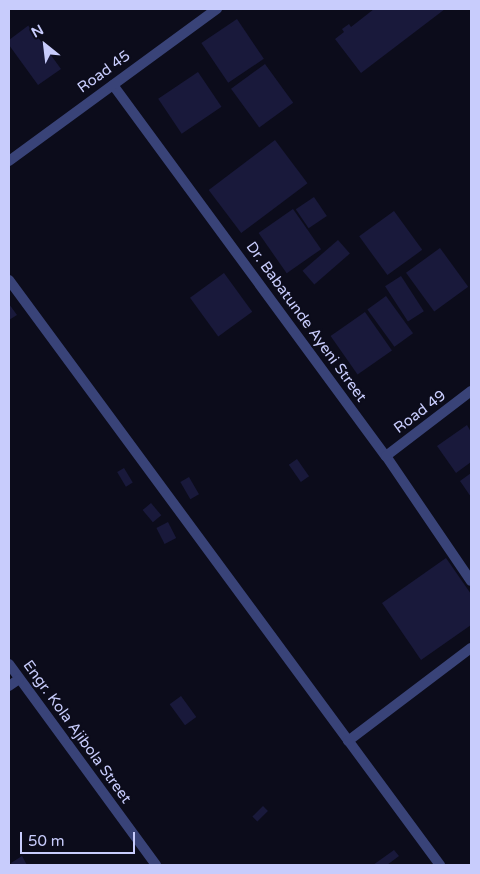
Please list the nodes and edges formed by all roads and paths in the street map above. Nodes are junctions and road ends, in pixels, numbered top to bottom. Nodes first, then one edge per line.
1 (217, 9) edge
2 (113, 85) junction
3 (9, 161) edge
4 (9, 280) edge
5 (471, 391) edge
6 (386, 456) junction
7 (471, 581) edge
8 (471, 648) edge
9 (9, 664) edge
10 (19, 679) junction
11 (9, 686) edge
12 (348, 741) junction
13 (156, 865) edge
14 (440, 865) edge

1 - 2 street, Road 45
2 - 3 street, Road 45
2 - 6 street, Dr. Babatunde Ayeni Street
4 - 12 street
5 - 6 street, Road 49
6 - 7 street, Dr. Babatunde Ayeni Street
8 - 12 street
9 - 10 street, Engr. Kola Ajibola Street
10 - 11 street
10 - 13 street, Engr. Kola Ajibola Street
12 - 14 street

